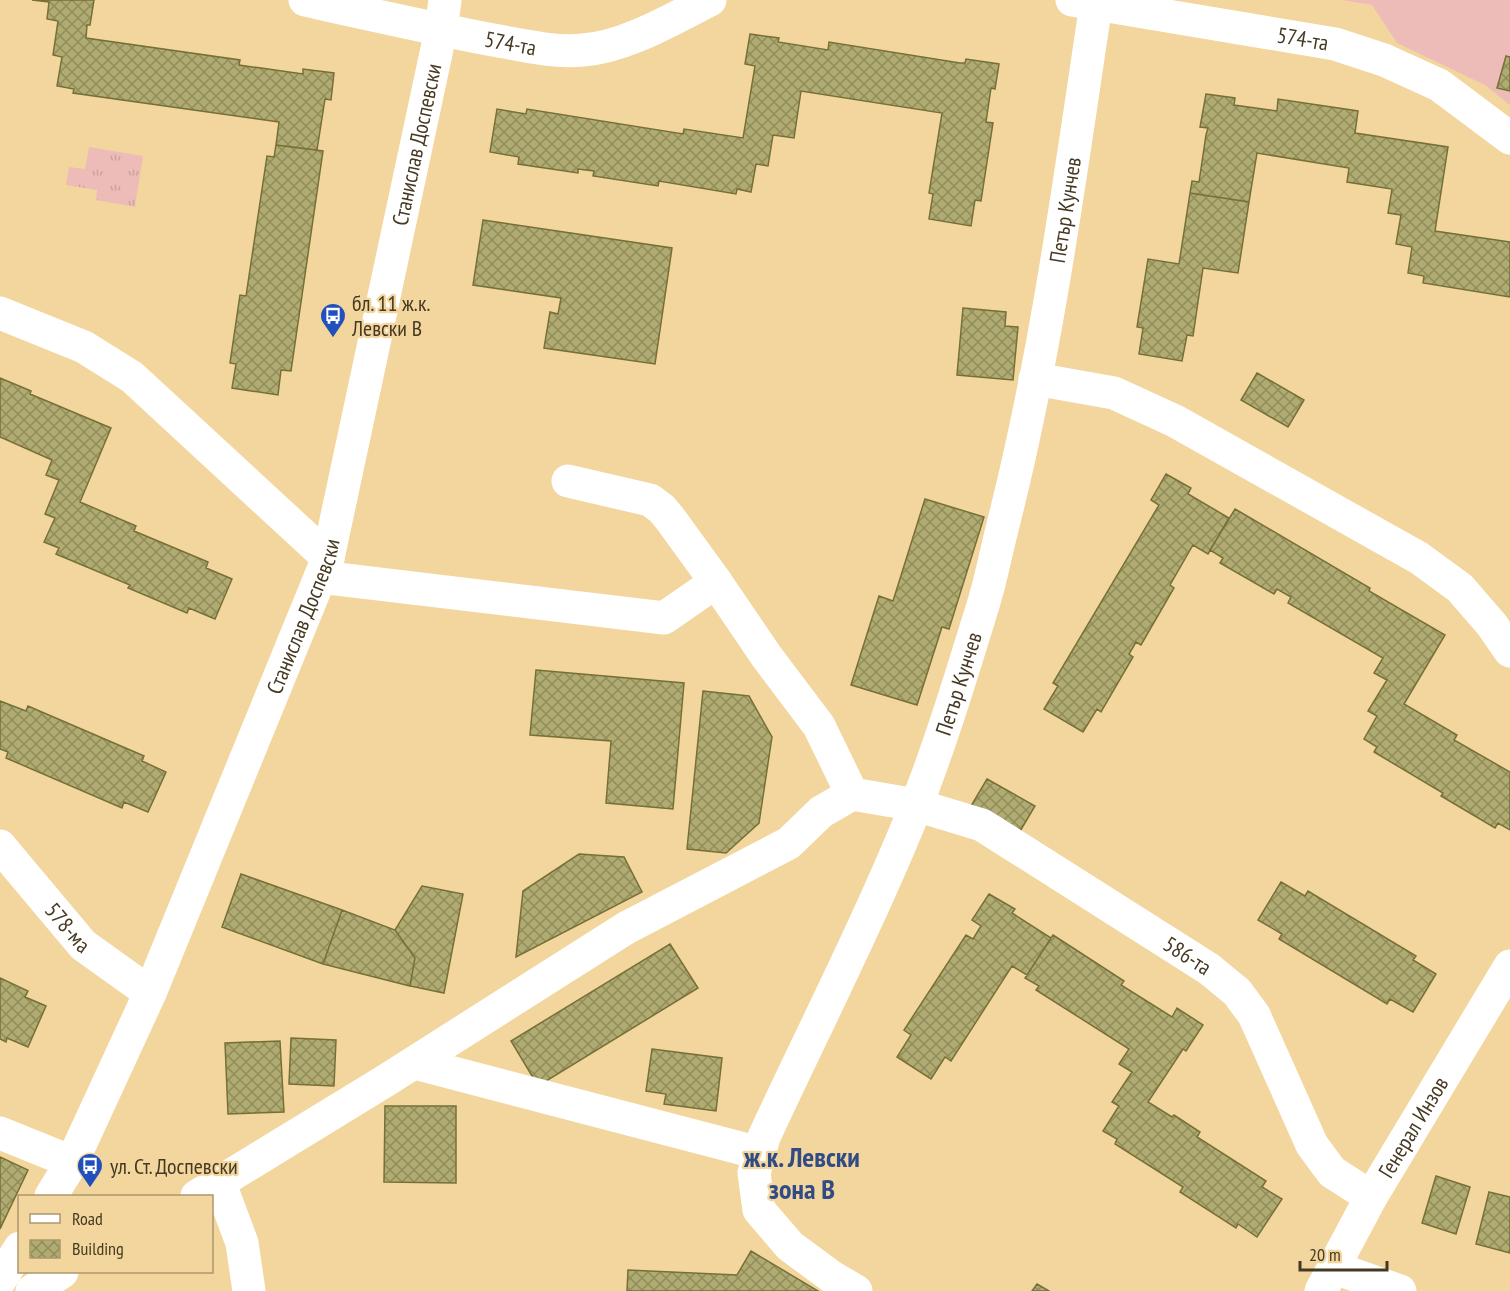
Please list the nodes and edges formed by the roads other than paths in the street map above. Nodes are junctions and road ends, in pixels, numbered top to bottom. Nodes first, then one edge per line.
1 (305, 0) edge
2 (710, 0) edge
3 (1084, 2) edge
4 (443, 15) edge
5 (1510, 138) edge
6 (0, 313) edge
7 (1035, 379) junction
8 (568, 481) dead end
9 (324, 567) junction
10 (716, 582) junction
11 (1510, 651) edge
12 (852, 794) junction
13 (916, 805) junction
14 (0, 846) edge
15 (1510, 966) edge
16 (150, 993) junction
17 (415, 1063) junction
18 (0, 1133) edge
19 (759, 1153) junction
20 (72, 1162) junction
21 (208, 1190) edge
22 (52, 1195) edge
23 (1371, 1197) junction
24 (213, 1198) edge
25 (18, 1251) edge
26 (60, 1273) edge
27 (1328, 1279) edge
28 (0, 1280) edge
29 (32, 1291) edge
30 (249, 1291) edge
31 (855, 1291) edge
32 (1400, 1291) edge

1 - 4 street, 574-та
2 - 4 street, 574-та
3 - 5 street, 574-та
3 - 7 street, Петър Кунчев
4 - 9 street, Станислав Доспевски
6 - 9 street
7 - 11 street
7 - 13 street, Петър Кунчев
8 - 10 street
9 - 10 street
9 - 16 street, Станислав Доспевски
10 - 12 street
12 - 13 street, 586-та
12 - 17 street
13 - 19 street, Петър Кунчев
13 - 23 street, 586-та
14 - 16 street, 578-ма
15 - 23 street, Генерал Инзов
16 - 20 street, Станислав Доспевски
17 - 19 street
17 - 21 street
18 - 20 street
19 - 31 street, Петър Кунчев
20 - 22 street, Станислав Доспевски
23 - 27 street, Генерал Инзов
24 - 30 street
25 - 28 street
26 - 29 street
27 - 32 street

